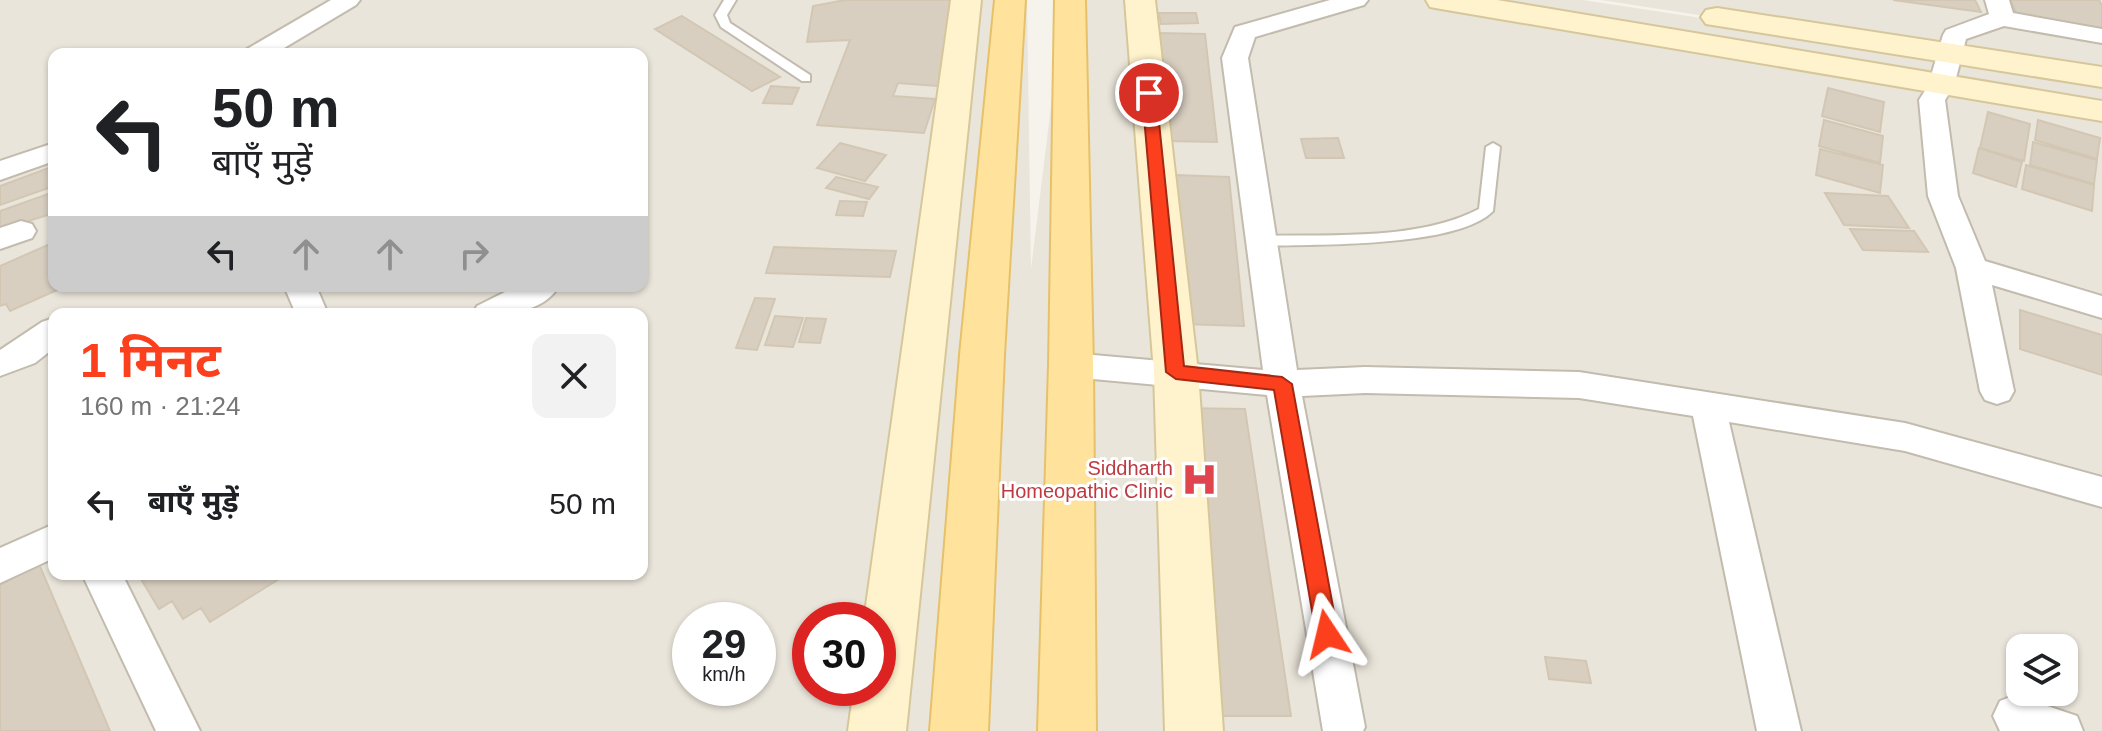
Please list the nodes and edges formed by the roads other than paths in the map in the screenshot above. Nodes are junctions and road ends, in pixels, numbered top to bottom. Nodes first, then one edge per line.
1 (348, 0) edge
2 (730, 0) edge
3 (966, 0) edge
4 (1010, 0) edge
5 (1070, 0) edge
6 (1140, 0) edge
7 (1356, 0) edge
8 (1441, 0) edge
9 (1610, 0) edge
10 (2000, 9) edge
11 (2102, 36) edge
12 (266, 48) edge
13 (1946, 70) junction
14 (2102, 77) edge
15 (806, 78) dead end
16 (2102, 111) edge
17 (1493, 147) dead end
18 (48, 154) edge
19 (8, 175) edge
20 (1262, 241) junction
21 (1972, 268) junction
22 (531, 292) edge
23 (2102, 307) edge
24 (501, 308) edge
25 (48, 331) edge
26 (48, 335) edge
27 (0, 339) edge
28 (924, 354) junction
29 (982, 355) junction
30 (0, 364) edge
31 (1071, 365) junction
32 (1176, 372) junction
33 (1282, 384) junction
34 (1997, 391) dead end
35 (1708, 406) junction
36 (2102, 492) edge
37 (48, 543) edge
38 (0, 566) edge
39 (105, 580) edge
40 (2015, 716) dead end
41 (1343, 727) dead end
42 (177, 731) edge
43 (877, 731) edge
44 (959, 731) edge
45 (1067, 731) edge
46 (1194, 731) edge
47 (1779, 731) edge
48 (2061, 731) edge

1 - 12 street
2 - 15 lane
3 - 28 street
4 - 29 main road
5 - 31 main road
6 - 32 street
7 - 20 street
8 - 13 street
9 - 13 street
10 - 11 street
10 - 13 street
13 - 14 street
13 - 16 street
13 - 21 street
17 - 20 lane
18 - 19 street
20 - 33 street
21 - 23 street
21 - 34 street
22 - 24 street
25 - 27 street
26 - 30 street
28 - 29 street
28 - 43 street
29 - 44 main road
31 - 32 street
31 - 45 main road
32 - 33 street
32 - 46 street
33 - 35 street
33 - 41 street
35 - 36 street
35 - 47 street
37 - 38 street
39 - 42 street
40 - 48 street

